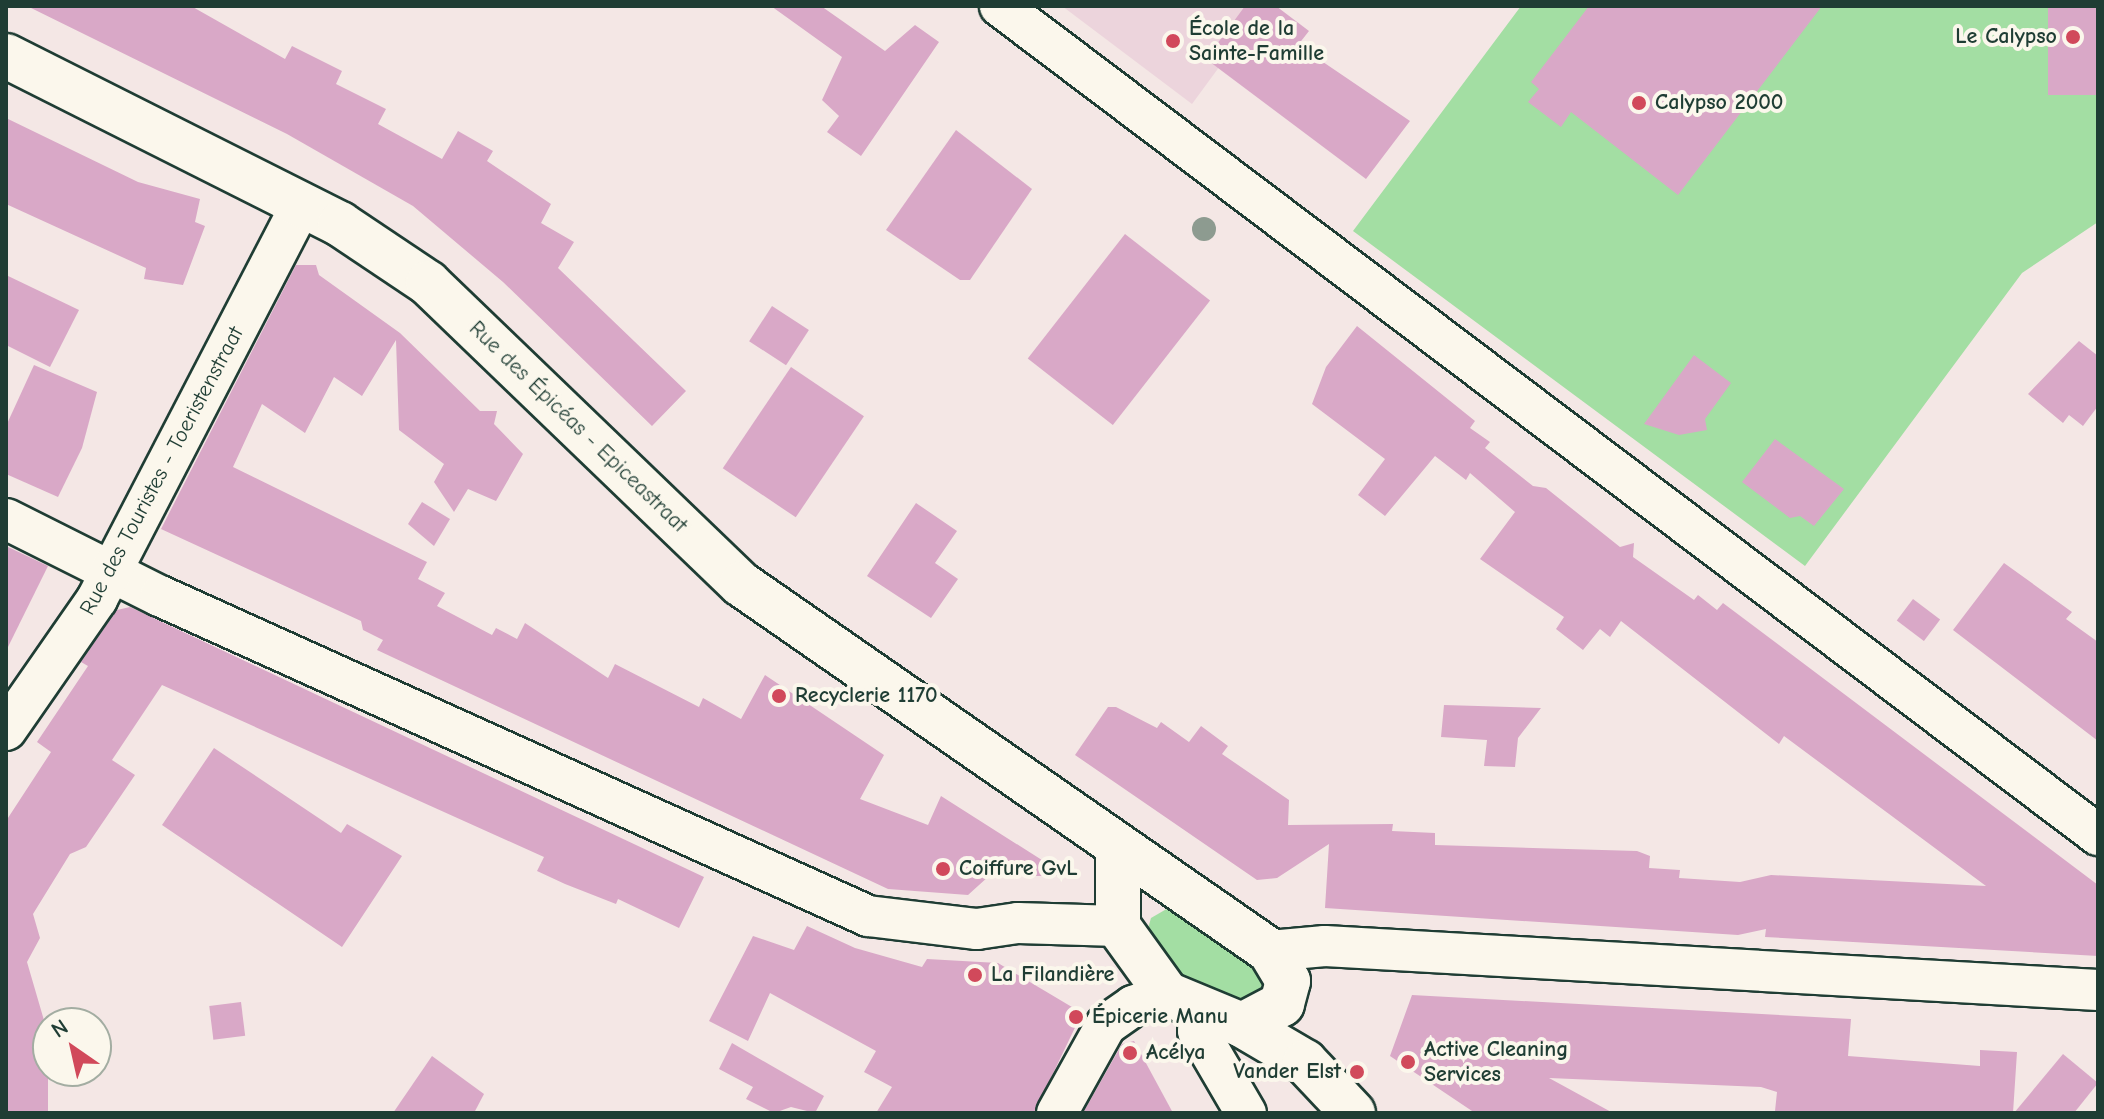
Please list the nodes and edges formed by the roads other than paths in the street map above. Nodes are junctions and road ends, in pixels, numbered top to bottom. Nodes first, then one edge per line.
1 (1000, 6) edge
2 (6, 56) edge
3 (302, 204) junction
4 (6, 519) edge
5 (112, 572) junction
6 (6, 730) edge
7 (2098, 835) edge
8 (1118, 852) junction
9 (1179, 884) junction
10 (1118, 926) junction
11 (1280, 979) junction
12 (2098, 990) edge
13 (1184, 1002) junction
14 (1242, 1025) junction
15 (1305, 1062) junction
16 (1057, 1113) edge
17 (1246, 1113) edge
18 (1353, 1113) edge

1 - 7 street
2 - 3 street, Rue des Épicéas - Epiceastraat
3 - 5 street, Rue des Touristes - Toeristenstraat
3 - 8 street, Rue des Épicéas - Epiceastraat
4 - 5 street
5 - 6 street, Rue des Touristes - Toeristenstraat
5 - 10 street
8 - 9 street, Rue des Épicéas - Epiceastraat
8 - 10 street
9 - 10 street
9 - 11 street, Rue des Épicéas - Epiceastraat
10 - 13 street
11 - 12 street
11 - 14 street
11 - 15 street
13 - 14 street
13 - 16 street
13 - 17 street
14 - 15 street
15 - 18 street

